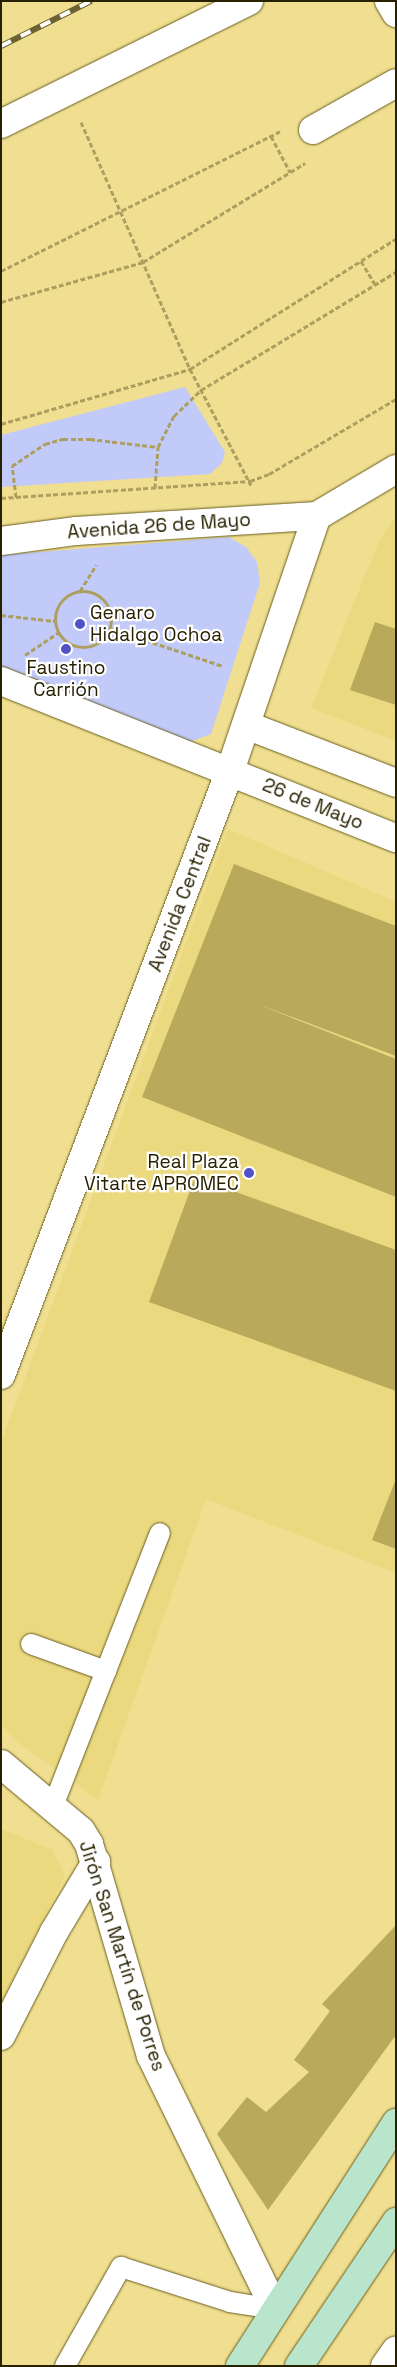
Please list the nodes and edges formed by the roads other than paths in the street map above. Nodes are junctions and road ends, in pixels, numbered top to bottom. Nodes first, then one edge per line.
1 (249, 1) edge
2 (389, 1) edge
3 (396, 13) edge
4 (396, 82) edge
5 (1, 124) edge
6 (301, 128) road end
7 (396, 469) edge
8 (316, 516) junction
9 (1, 541) edge
10 (1, 681) edge
11 (246, 725) junction
12 (230, 771) junction
13 (396, 783) edge
14 (396, 838) edge
15 (1, 1375) edge
16 (160, 1533) dead end
17 (31, 1644) dead end
18 (106, 1671) junction
19 (1, 1764) edge
20 (53, 1806) junction
21 (96, 1862) junction
22 (1, 2036) edge
23 (396, 2123) edge
24 (396, 2222) edge
25 (275, 2309) junction
26 (396, 2350) edge
27 (65, 2366) edge
28 (240, 2366) edge
29 (299, 2366) edge
30 (385, 2366) edge

1 - 5 street
2 - 3 street
4 - 6 street
7 - 8 street
8 - 9 street, Avenida 26 de Mayo
8 - 11 street, Avenida Central
10 - 12 street
11 - 12 street, Avenida Central
11 - 13 street
12 - 14 street, 26 de Mayo
12 - 15 street, Avenida Central
16 - 18 lane
17 - 18 lane
18 - 20 lane
19 - 20 street, Jirón San Martín de Porres
20 - 21 street, Jirón San Martín de Porres
21 - 22 street
21 - 25 street, Jirón San Martín de Porres
23 - 25 main road
24 - 29 main road
25 - 27 lane
25 - 28 main road
26 - 30 street

